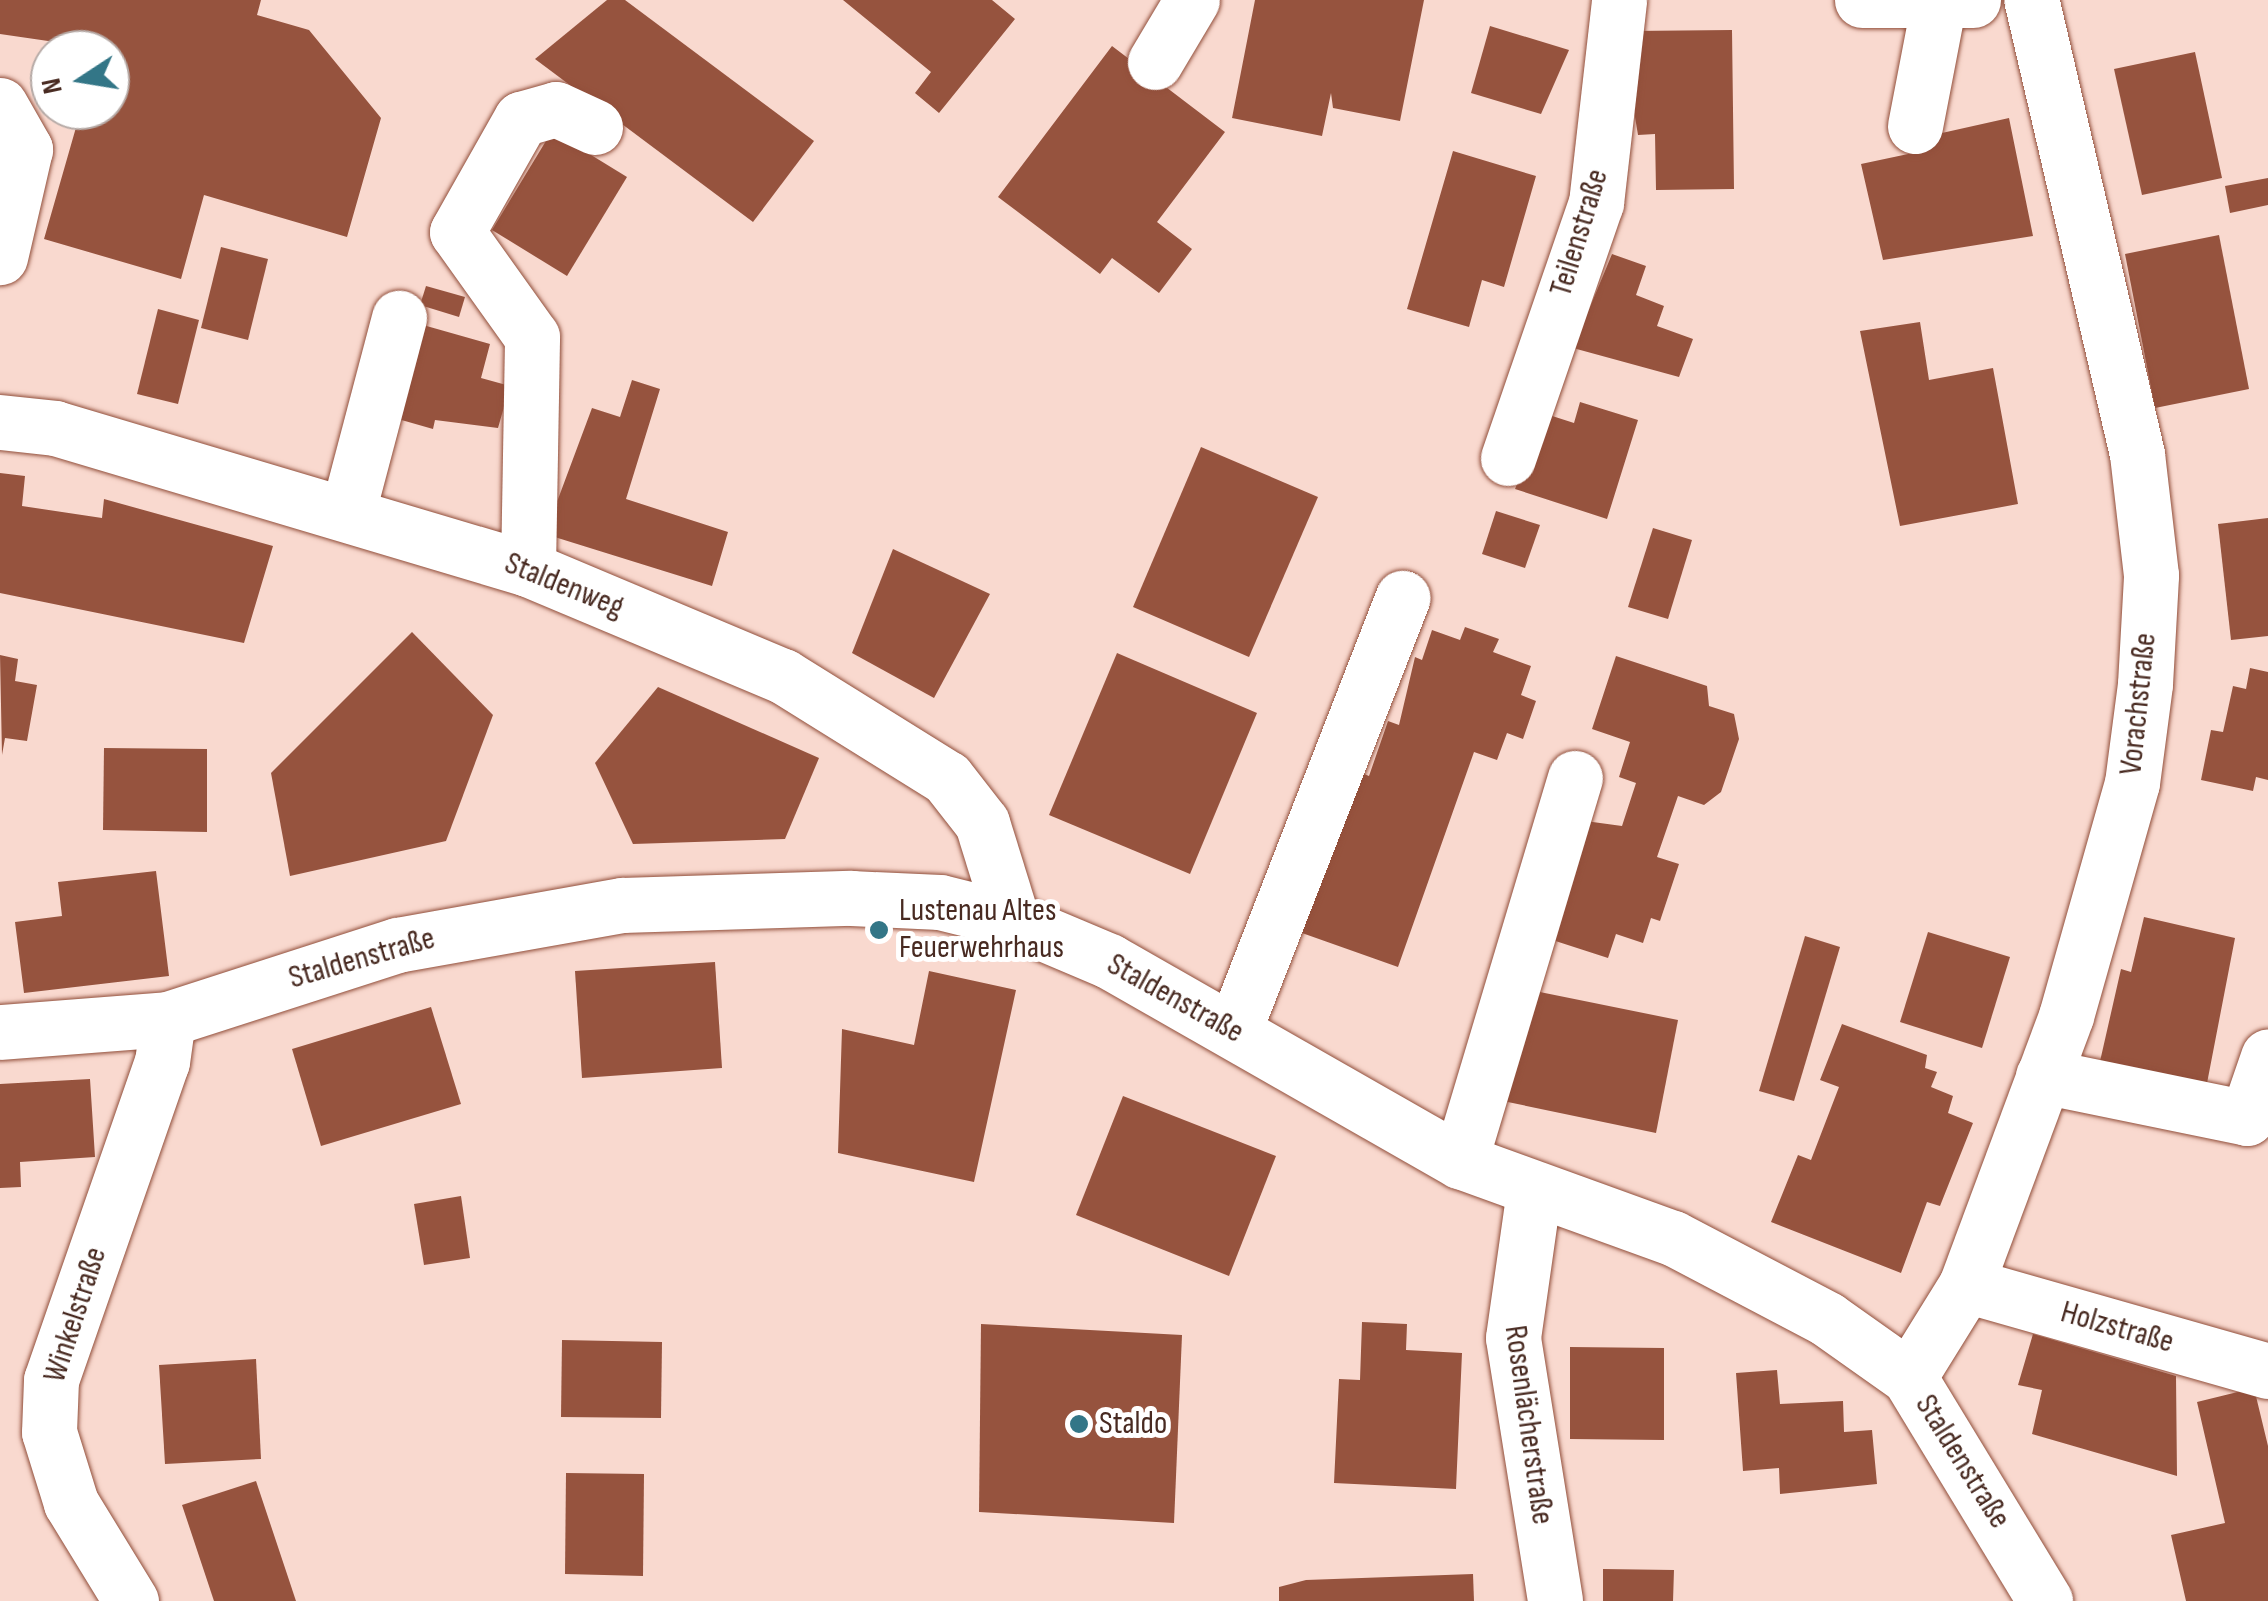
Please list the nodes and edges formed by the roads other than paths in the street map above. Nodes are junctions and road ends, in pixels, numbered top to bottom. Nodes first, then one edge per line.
1 (1192, 0) edge
2 (1619, 0) edge
3 (1862, 0) edge
4 (2031, 0) edge
5 (1957, 3) edge
6 (1155, 62) dead end
7 (0, 105) edge
8 (1916, 126) dead end
9 (594, 127) dead end
10 (0, 257) edge
11 (399, 318) dead end
12 (0, 422) edge
13 (1508, 458) dead end
14 (348, 511) junction
15 (528, 568) junction
16 (1402, 598) dead end
17 (1576, 778) dead end
18 (1012, 920) junction
19 (168, 1018) junction
20 (1234, 1030) junction
21 (0, 1032) edge
22 (2268, 1057) edge
23 (2043, 1076) junction
24 (1460, 1161) junction
25 (1534, 1190) junction
26 (1966, 1286) junction
27 (2268, 1371) edge
28 (1909, 1377) junction
29 (131, 1601) edge
30 (1555, 1601) edge
31 (2046, 1601) edge

1 - 6 street
2 - 13 street, Teilenstraße
3 - 5 street
4 - 23 street, Vorachstraße
5 - 8 street
7 - 10 street
9 - 15 street
11 - 14 street
12 - 14 street, Staldenweg
14 - 15 street, Staldenweg
15 - 18 street, Staldenweg
16 - 20 street
17 - 24 street
18 - 19 street, Staldenstraße
18 - 20 street, Staldenstraße
19 - 21 street, Staldenstraße
19 - 29 street, Winkelstraße
20 - 24 street, Staldenstraße
22 - 23 street
23 - 26 street, Vorachstraße
24 - 25 street, Staldenstraße
25 - 28 street, Staldenstraße
25 - 30 street, Rosenlächerstraße
26 - 27 street, Holzstraße
26 - 28 street, Vorachstraße
28 - 31 street, Staldenstraße

